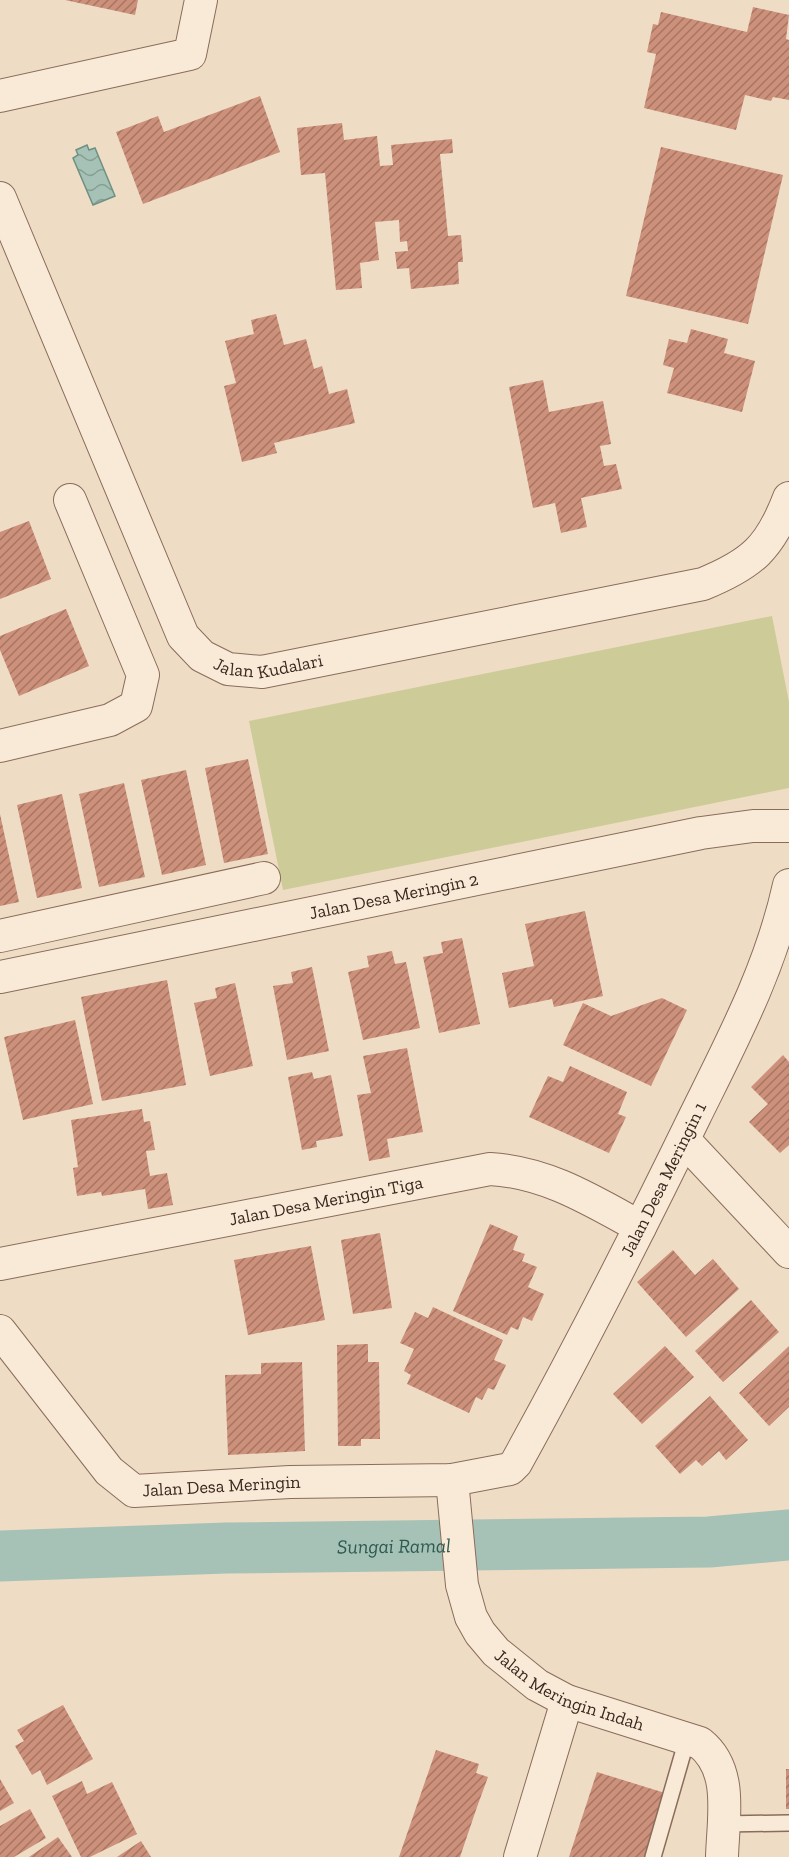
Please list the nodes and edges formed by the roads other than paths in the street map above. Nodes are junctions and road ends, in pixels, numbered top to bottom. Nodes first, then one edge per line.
1 (201, 0) edge
2 (0, 96) edge
3 (0, 198) edge
4 (789, 498) edge
5 (70, 500) dead end
6 (0, 746) edge
7 (789, 826) edge
8 (264, 878) dead end
9 (789, 885) edge
10 (0, 936) edge
11 (0, 976) edge
12 (684, 1140) junction
13 (640, 1227) junction
14 (789, 1252) edge
15 (0, 1264) edge
16 (0, 1330) edge
17 (516, 1463) joint
18 (452, 1480) junction
19 (567, 1701) junction
20 (687, 1739) junction
21 (789, 1823) edge
22 (723, 1824) junction
23 (520, 1857) edge
24 (653, 1857) edge
25 (722, 1857) edge

1 - 2 street
3 - 4 street, Jalan Kudalari
5 - 6 street
7 - 11 street, Jalan Desa Meringin 2
8 - 10 street
9 - 12 street, Jalan Desa Meringin 1
12 - 13 street, Jalan Desa Meringin 1
12 - 14 street
13 - 15 street, Jalan Desa Meringin Tiga
13 - 17 street, Jalan Desa Meringin 1
16 - 18 street, Jalan Desa Meringin
17 - 18 street, Jalan Desa Meringin
18 - 19 street, Jalan Meringin Indah
19 - 20 street, Jalan Meringin Indah
19 - 23 street
20 - 22 street, Jalan Meringin Indah
20 - 24 lane
21 - 22 lane
22 - 25 street, Jalan Meringin Indah

